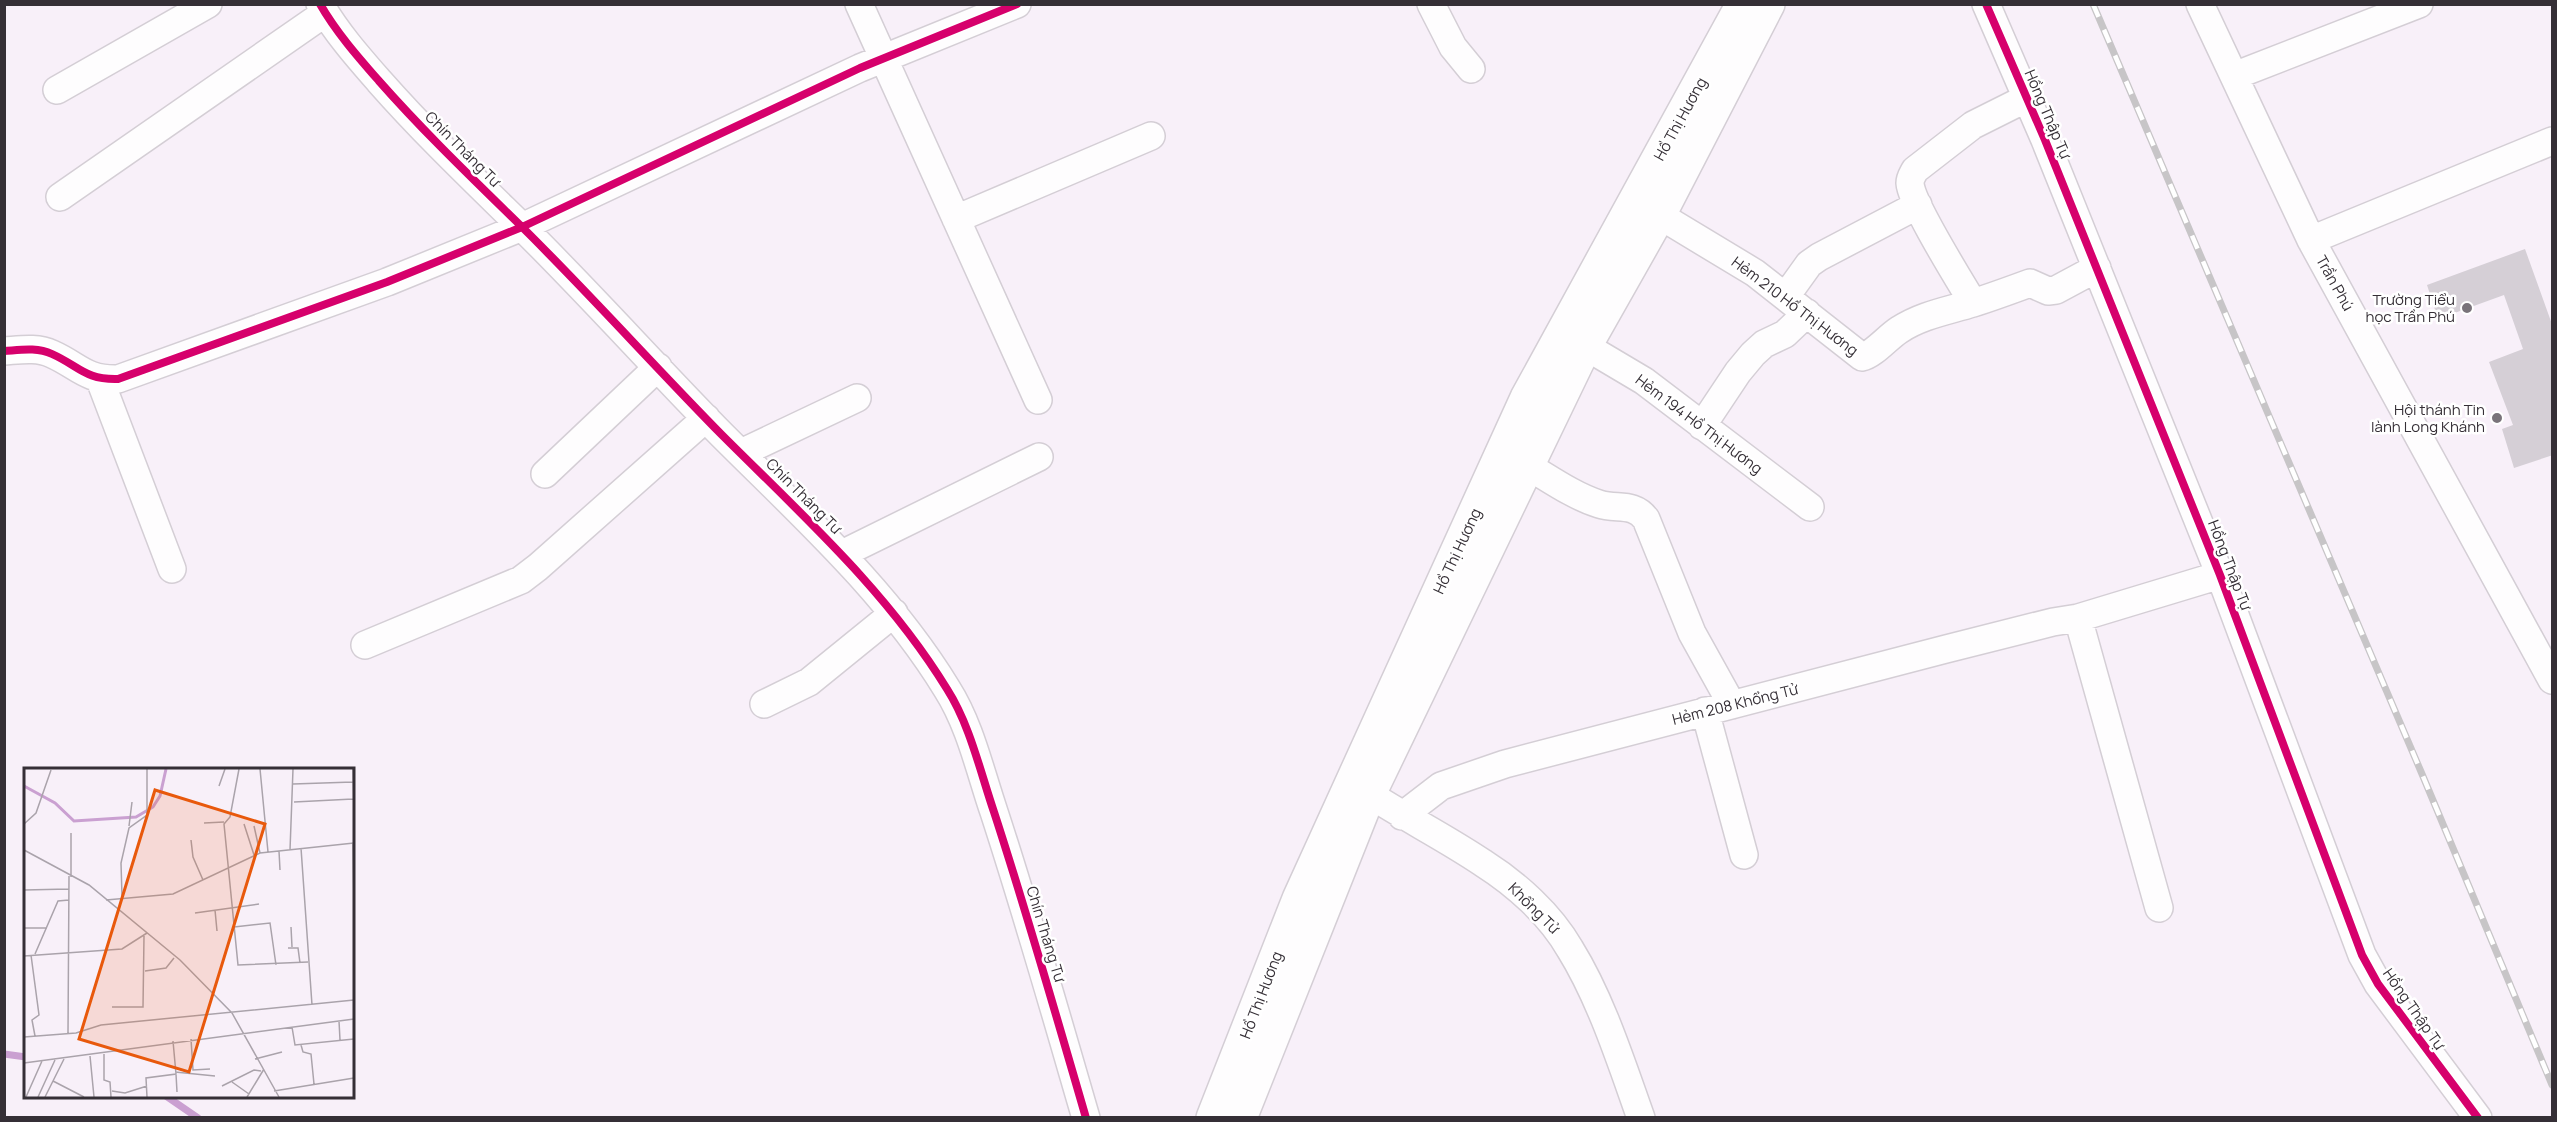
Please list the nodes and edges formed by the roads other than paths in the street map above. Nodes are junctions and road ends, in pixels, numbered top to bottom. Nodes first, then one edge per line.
1 (208, 4) edge
2 (859, 4) edge
3 (1017, 4) edge
4 (1431, 4) edge
5 (1743, 4) edge
6 (1768, 4) edge
7 (1986, 4) edge
8 (2200, 4) edge
9 (2419, 4) edge
10 (322, 9) edge
11 (883, 58) junction
12 (1471, 69) dead end
13 (2234, 76) junction
14 (57, 90) dead end
15 (2027, 98) junction
16 (1151, 136) dead end
17 (2553, 141) edge
18 (60, 197) dead end
19 (1918, 205) junction
20 (1659, 215) junction
21 (956, 219) junction
22 (522, 227) junction
23 (2311, 240) junction
24 (2097, 268) junction
25 (1786, 296) junction
26 (1973, 303) junction
27 (1807, 313) junction
28 (1585, 346) junction
29 (4, 351) edge
30 (658, 367) junction
31 (100, 380) junction
32 (857, 398) dead end
33 (1038, 400) dead end
34 (706, 418) junction
35 (1702, 426) junction
36 (741, 453) junction
37 (1039, 457) dead end
38 (1528, 466) junction
39 (545, 474) dead end
40 (1810, 507) dead end
41 (843, 554) junction
42 (172, 569) dead end
43 (2220, 575) junction
44 (894, 613) junction
45 (2078, 618) junction
46 (365, 645) dead end
47 (2553, 680) edge
48 (764, 704) dead end
49 (1732, 705) junction
50 (1705, 711) junction
51 (1369, 794) junction
52 (1402, 816) junction
53 (1744, 855) dead end
54 (2159, 908) dead end
55 (1086, 1118) edge
56 (1213, 1118) edge
57 (1240, 1118) edge
58 (1641, 1118) edge
59 (2478, 1118) edge

1 - 14 street
2 - 11 street
3 - 11 street
4 - 12 street
5 - 56 main road, Hồ Thị Hương
6 - 20 main road, Hồ Thị Hương
7 - 15 street, Hồng Thập Tự
8 - 13 street, Trần Phú
9 - 13 street
10 - 18 street
10 - 22 street, Chín Tháng Tư
11 - 21 street
11 - 22 street
13 - 23 street, Trần Phú
15 - 19 street
15 - 24 street, Hồng Thập Tự
16 - 21 street
17 - 23 street
19 - 25 street
19 - 26 street
20 - 25 street, Hẻm 210 Hồ Thị Hương
20 - 28 main road, Hồ Thị Hương
21 - 33 street
22 - 30 street, Chín Tháng Tư
22 - 31 street
23 - 47 street, Trần Phú
24 - 26 street, Hẻm 210 Hồ Thị Hương
24 - 43 street, Hồng Thập Tự
25 - 27 street, Hẻm 210 Hồ Thị Hương
26 - 27 street, Hẻm 210 Hồ Thị Hương
27 - 35 street
28 - 35 street, Hẻm 194 Hồ Thị Hương
28 - 38 main road, Hồ Thị Hương
29 - 31 street
30 - 34 street, Chín Tháng Tư
30 - 39 street
31 - 42 street
32 - 36 street
34 - 36 street, Chín Tháng Tư
34 - 46 street
35 - 40 street, Hẻm 194 Hồ Thị Hương
36 - 41 street, Chín Tháng Tư
37 - 41 street
38 - 49 street
38 - 51 main road, Hồ Thị Hương
41 - 44 street, Chín Tháng Tư
43 - 45 street, Hẻm 208 Khổng Tử
43 - 59 street, Hồng Thập Tự
44 - 48 street
44 - 55 street, Chín Tháng Tư
45 - 49 street, Hẻm 208 Khổng Tử
45 - 54 street
49 - 50 street, Hẻm 208 Khổng Tử
50 - 52 street, Hẻm 208 Khổng Tử
50 - 53 street
51 - 52 street, Khổng Tử
51 - 57 main road, Hồ Thị Hương
52 - 58 street, Khổng Tử

